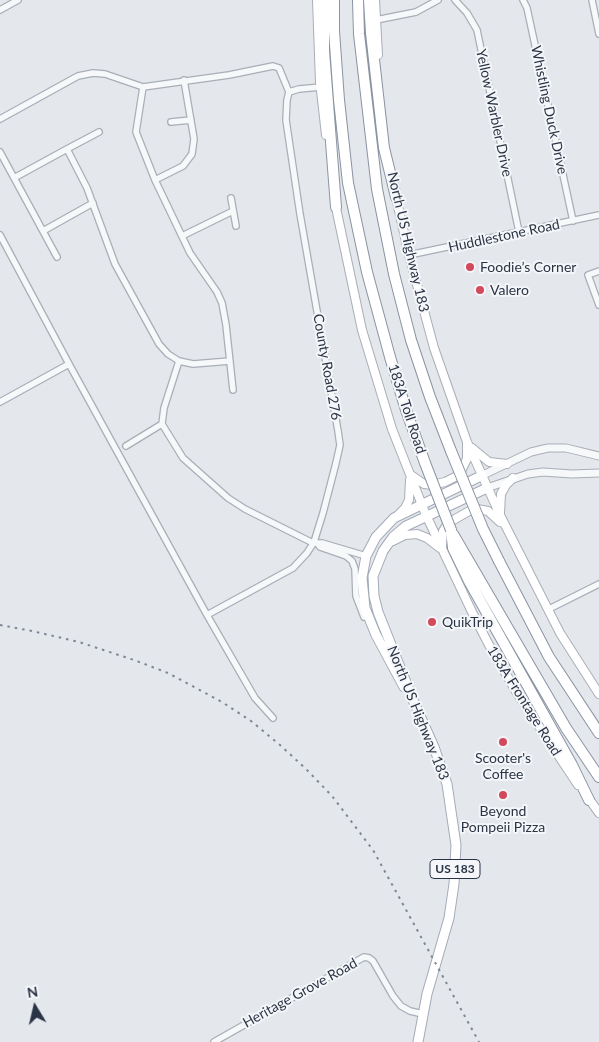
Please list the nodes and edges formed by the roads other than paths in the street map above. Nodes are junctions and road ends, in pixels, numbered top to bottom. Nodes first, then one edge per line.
1 (18, 0) edge
2 (317, 0) edge
3 (324, 0) edge
4 (334, 0) edge
5 (358, 0) edge
6 (370, 0) edge
7 (375, 0) edge
8 (438, 0) edge
9 (455, 0) edge
10 (523, 0) edge
11 (592, 0) edge
12 (0, 10) edge
13 (376, 20) junction
14 (599, 30) edge
15 (184, 80) junction
16 (143, 87) junction
17 (321, 87) junction
18 (289, 92) junction
19 (0, 119) edge
20 (191, 120) junction
21 (171, 122) dead end
22 (99, 132) dead end
23 (67, 149) junction
24 (0, 152) edge
25 (14, 178) junction
26 (155, 180) junction
27 (396, 197) junction
28 (231, 198) dead end
29 (93, 203) junction
30 (336, 206) junction
31 (233, 211) junction
32 (599, 215) edge
33 (572, 221) junction
34 (236, 226) dead end
35 (43, 231) junction
36 (519, 232) junction
37 (0, 235) edge
38 (182, 236) junction
39 (409, 256) junction
40 (57, 257) dead end
41 (599, 271) edge
42 (599, 305) edge
43 (179, 361) junction
44 (230, 361) junction
45 (69, 364) junction
46 (233, 390) dead end
47 (0, 402) edge
48 (162, 424) junction
49 (469, 444) junction
50 (126, 446) dead end
51 (599, 456) edge
52 (507, 464) junction
53 (409, 473) junction
54 (599, 473) edge
55 (482, 476) junction
56 (513, 478) junction
57 (487, 488) junction
58 (422, 504) junction
59 (426, 515) junction
60 (500, 515) junction
61 (397, 516) junction
62 (505, 527) junction
63 (451, 530) junction
64 (316, 543) junction
65 (387, 545) junction
66 (442, 551) junction
67 (366, 556) junction
68 (373, 576) junction
69 (599, 584) edge
70 (549, 609) junction
71 (208, 615) junction
72 (371, 624) junction
73 (599, 694) edge
74 (413, 700) junction
75 (273, 718) dead end
76 (599, 734) edge
77 (599, 777) edge
78 (589, 800) junction
79 (599, 813) edge
80 (423, 1014) junction
81 (214, 1042) edge
82 (418, 1042) edge

1 - 12 street
2 - 17 main road, US 183
3 - 30 highway
4 - 63 highway, 183A Toll Road, bridge
5 - 76 highway, 183A Toll Road, bridge
6 - 27 highway
7 - 13 main road, North US Highway 183
8 - 13 street
9 - 36 street, Yellow Warbler Drive
10 - 33 street, Whistling Duck Drive
11 - 14 street
13 - 27 main road, North US Highway 183
15 - 16 street
15 - 18 street
15 - 20 street
16 - 19 street
16 - 26 street
17 - 18 street
17 - 30 main road, US 183
18 - 64 street, County Road 276
20 - 21 street
20 - 26 street
22 - 23 street
23 - 25 street
23 - 29 street
24 - 25 street
25 - 35 street
26 - 38 street
27 - 39 main road, North US Highway 183
28 - 31 street
29 - 35 street
29 - 43 street
30 - 53 main road, US 183
31 - 34 street
31 - 38 street
32 - 33 street, Huddlestone Road
33 - 36 street, Huddlestone Road
35 - 40 street
36 - 39 street, Huddlestone Road
37 - 45 street
38 - 44 street
39 - 49 main road, North US Highway 183
41 - 42 street
43 - 44 street
43 - 48 street
44 - 46 street
45 - 47 street
45 - 71 street
48 - 50 street
48 - 64 street
49 - 52 main road
49 - 53 main road
49 - 55 main road, North US Highway 183
51 - 52 street
52 - 55 street
53 - 58 main road, 183A Frontage Road
53 - 61 main road, US 183
54 - 56 street
55 - 57 main road, North US Highway 183
55 - 58 main road, North US Highway 183 / US 183
56 - 57 street
56 - 60 main road
57 - 59 main road, North US Highway 183 / US 183
57 - 60 main road
58 - 59 main road, 183A Frontage Road
58 - 61 main road, North US Highway 183 / US 183
59 - 65 main road, North US Highway 183 / US 183
59 - 66 main road, 183A Frontage Road
60 - 62 main road
61 - 67 main road, North US Highway 183 / US 183
62 - 66 main road
62 - 70 main road
63 - 77 highway, 183A Toll Road
63 - 78 highway
64 - 67 street
64 - 71 street, County Road 276
64 - 72 street
65 - 66 main road
65 - 68 main road, North US Highway 183 / US 183
66 - 78 main road, 183A Frontage Road
67 - 68 main road
67 - 72 main road, North US Highway 183 / US 183
68 - 74 main road, North US Highway 183 / US 183
69 - 70 street
70 - 73 main road
71 - 75 street
72 - 74 main road, North US Highway 183 / US 183
74 - 80 main road, North US Highway 183 / US 183
78 - 79 main road, 183A Frontage Road
80 - 81 street, Heritage Grove Road
80 - 82 main road, North US Highway 183 / US 183

